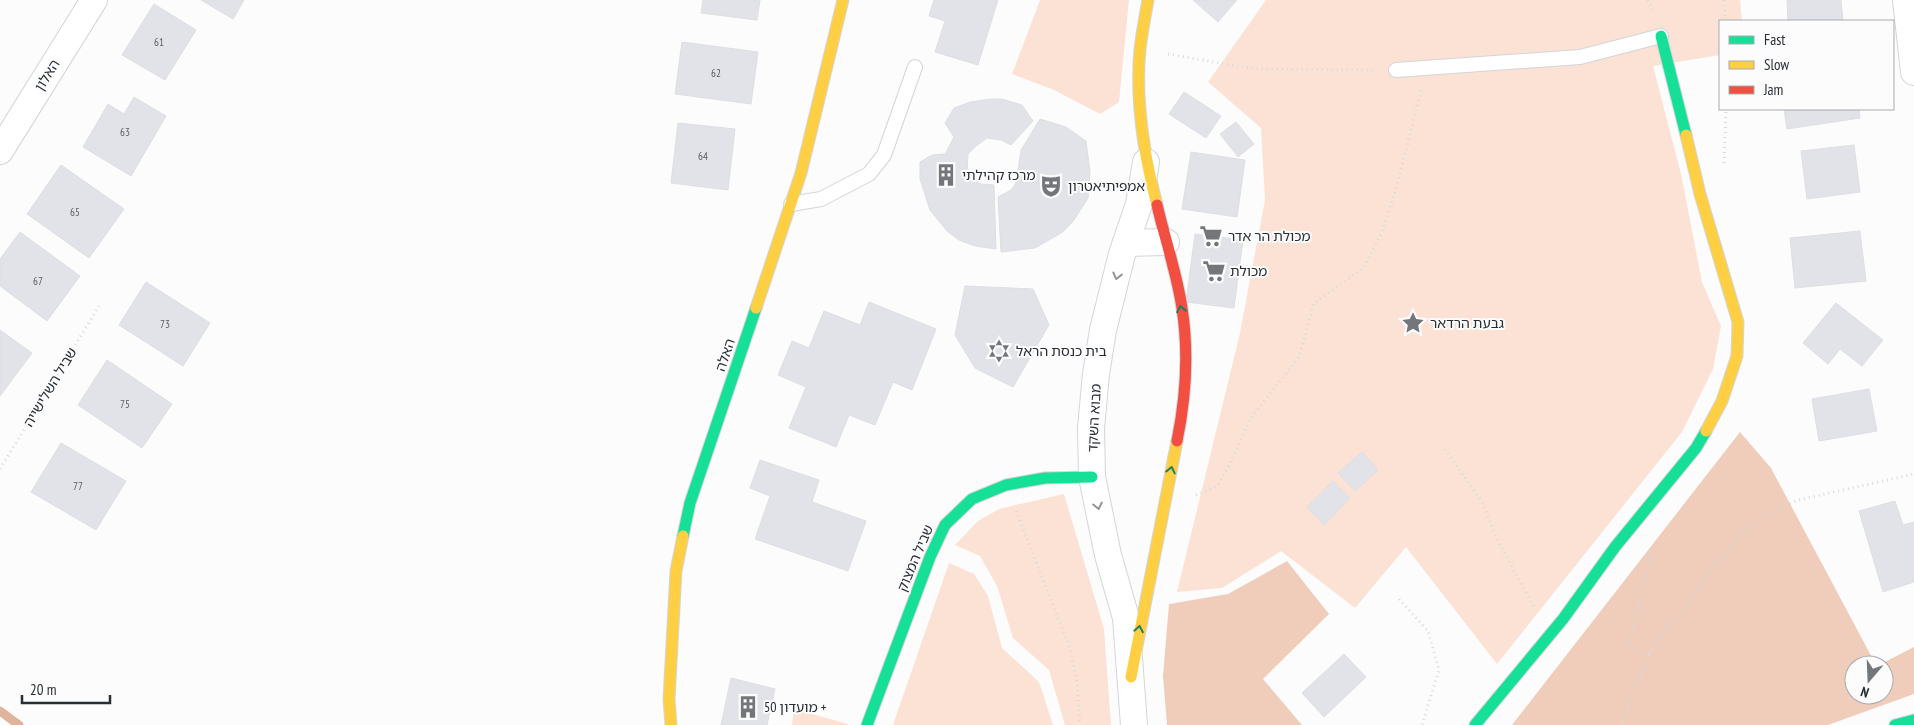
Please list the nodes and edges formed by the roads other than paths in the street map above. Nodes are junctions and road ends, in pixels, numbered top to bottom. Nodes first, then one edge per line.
1 (94, 0) edge
2 (843, 0) edge
3 (1148, 0) edge
4 (1906, 0) edge
5 (1661, 36) joint
6 (915, 67) dead end
7 (1396, 70) road end
8 (1914, 72) edge
9 (0, 151) edge
10 (1146, 162) junction
11 (791, 204) junction
12 (1166, 242) junction
13 (1126, 243) junction
14 (1092, 477) junction
15 (1131, 677) junction
16 (1914, 720) edge
17 (670, 725) edge
18 (866, 725) edge
19 (1134, 725) edge
20 (1475, 725) edge
21 (1895, 725) edge

1 - 9 street, האלון
2 - 11 street, האלה
3 - 10 street, מבוא השקד
4 - 8 street
5 - 7 lane
5 - 20 street
6 - 11 lane
10 - 12 street, מבוא השקד
10 - 13 street, מבוא השקד
11 - 17 street, האלה
12 - 13 street
15 -> 12 street, מבוא השקד
13 -> 14 street, מבוא השקד
14 -> 15 street, מבוא השקד
14 - 18 street, שביל המצוק
15 - 19 street, מבוא השקד
16 - 21 street

